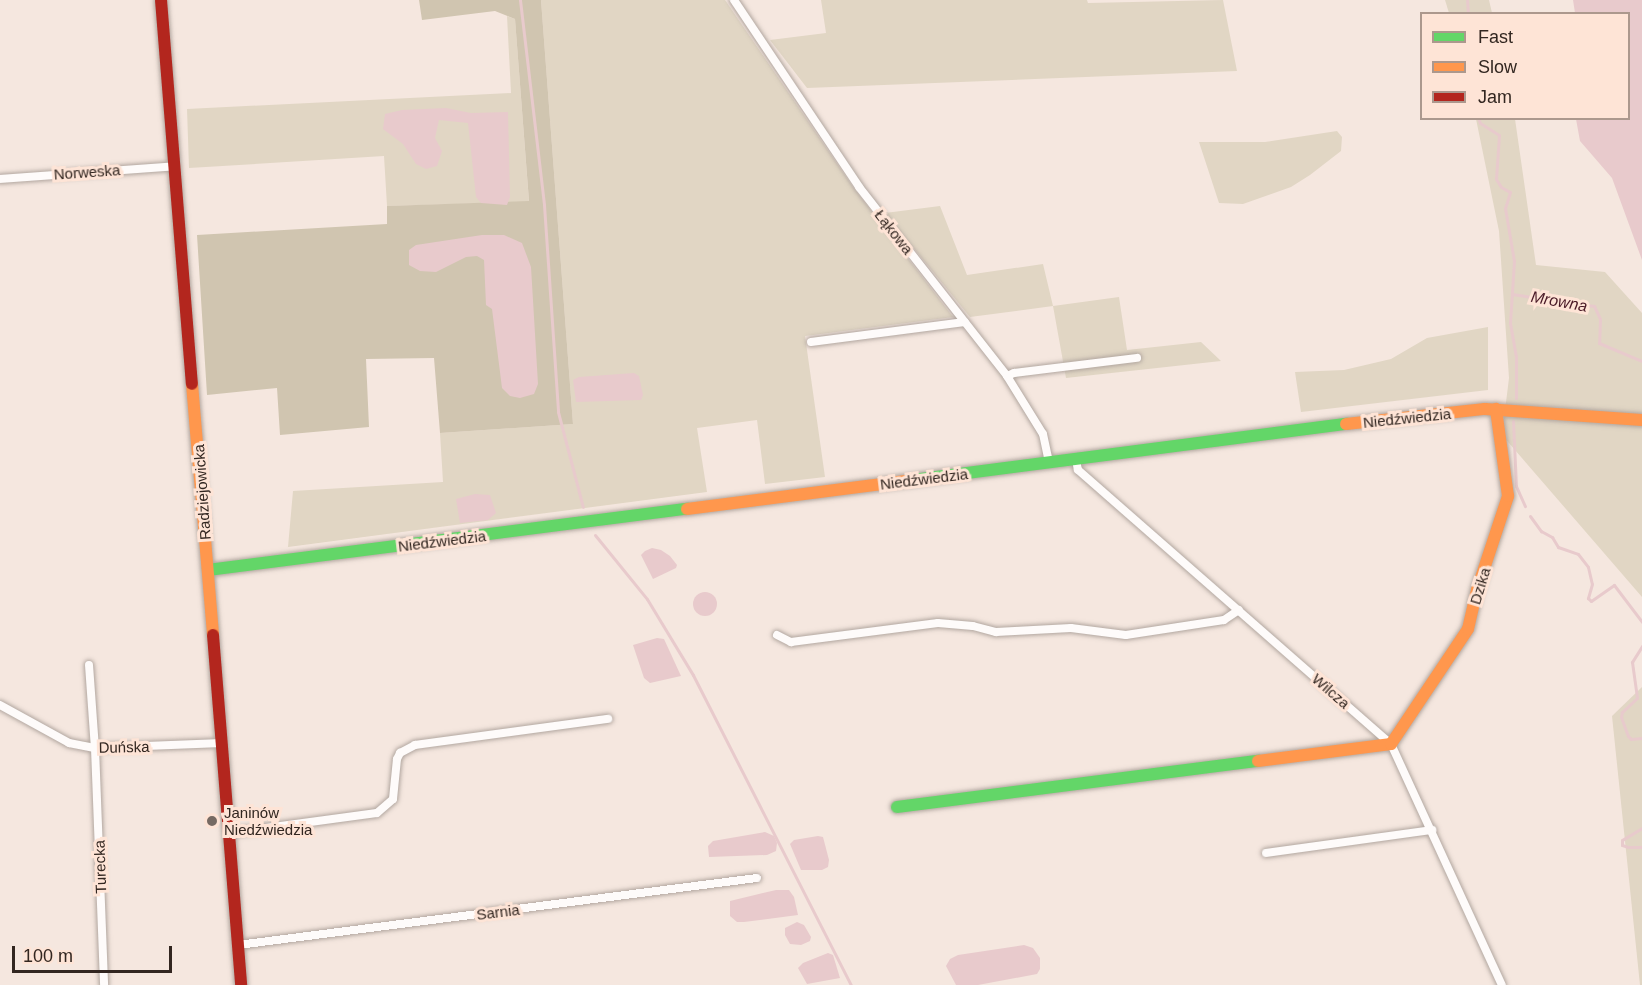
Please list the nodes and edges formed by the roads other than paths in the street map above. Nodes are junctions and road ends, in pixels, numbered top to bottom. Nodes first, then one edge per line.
1 (161, 0) edge
2 (734, 0) edge
3 (175, 166) junction
4 (0, 179) edge
5 (965, 322) junction
6 (811, 342) dead end
7 (1137, 358) dead end
8 (1007, 376) junction
9 (1496, 409) junction
10 (1642, 420) edge
11 (1076, 460) junction
12 (1049, 463) junction
13 (208, 570) junction
14 (1239, 610) junction
15 (777, 635) dead end
16 (89, 665) dead end
17 (0, 705) edge
18 (608, 719) dead end
19 (222, 743) junction
20 (1391, 744) junction
21 (95, 748) junction
22 (897, 807) dead end
23 (1432, 830) junction
24 (229, 832) junction
25 (1266, 853) dead end
26 (757, 878) dead end
27 (238, 945) junction
28 (104, 985) edge
29 (241, 985) edge
30 (1502, 985) edge

1 - 3 street, Radziejowicka
2 - 5 street, Łąkowa
3 - 4 street, Norweska
3 - 13 street, Radziejowicka
5 - 6 street
5 - 8 street, Łąkowa
7 - 8 street
8 - 12 street, Łąkowa
9 - 10 street, Niedźwiedzia
9 - 11 street, Niedźwiedzia
9 - 20 street, Dzika
11 - 12 street, Niedźwiedzia
11 - 14 street, Wilcza
12 - 13 street, Niedźwiedzia
13 - 19 street, Radziejowicka
14 - 15 street
14 - 20 street, Wilcza
16 - 21 street, Turecka
17 - 21 street, Duńska
18 - 24 street
19 - 21 street, Duńska
19 - 24 street, Radziejowicka
20 - 22 street
20 - 23 street, Wilcza
21 - 28 street, Turecka
23 - 25 street
23 - 30 street, Wilcza
24 - 27 street, Radziejowicka
26 - 27 street, Sarnia
27 - 29 street, Radziejowicka

